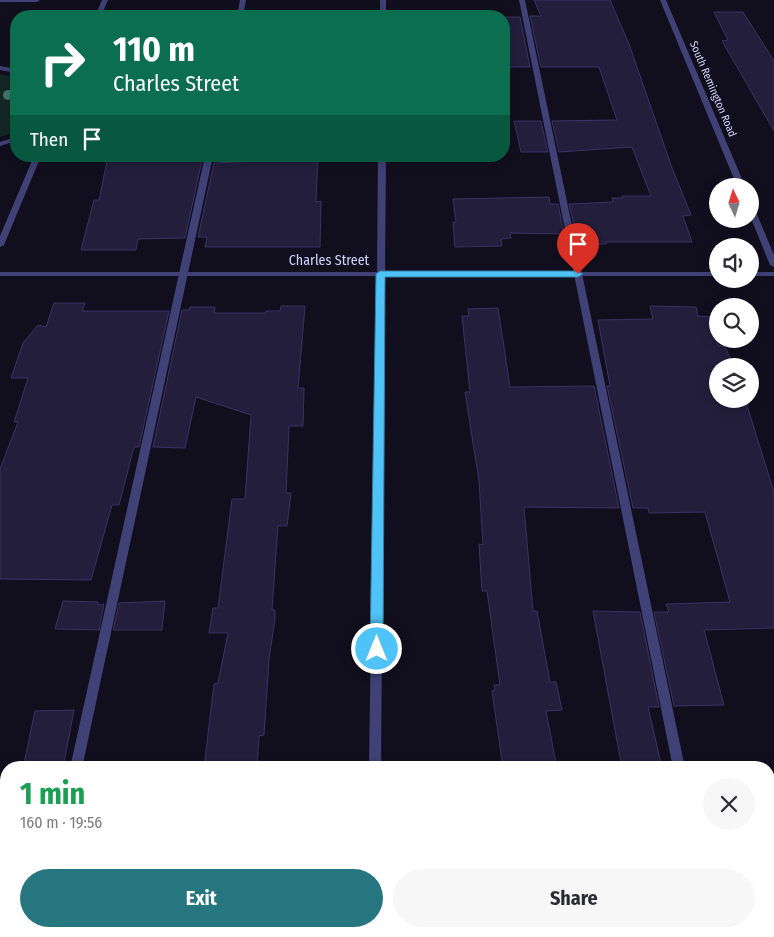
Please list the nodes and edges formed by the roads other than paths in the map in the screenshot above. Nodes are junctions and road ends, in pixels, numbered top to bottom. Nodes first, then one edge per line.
1 (0, 0) edge
2 (36, 0) edge
3 (522, 0) edge
4 (663, 0) edge
5 (35, 162) edge
6 (208, 162) edge
7 (382, 162) edge
8 (738, 178) edge
9 (759, 228) edge
10 (0, 245) edge
11 (774, 265) edge
12 (0, 274) edge
13 (184, 274) junction
14 (380, 274) junction
15 (578, 274) junction
16 (709, 274) edge
17 (759, 274) edge
18 (774, 274) edge
19 (78, 761) edge
20 (375, 761) edge
21 (678, 761) edge

1 - 2 street
3 - 15 street
4 - 8 street, South Remington Road
5 - 10 street
6 - 13 street
7 - 14 street
9 - 11 street
12 - 13 street, Charles Street
13 - 14 street, Charles Street
13 - 19 street
14 - 15 street, Charles Street
14 - 20 street
15 - 16 street, Charles Street
15 - 21 street
17 - 18 street

